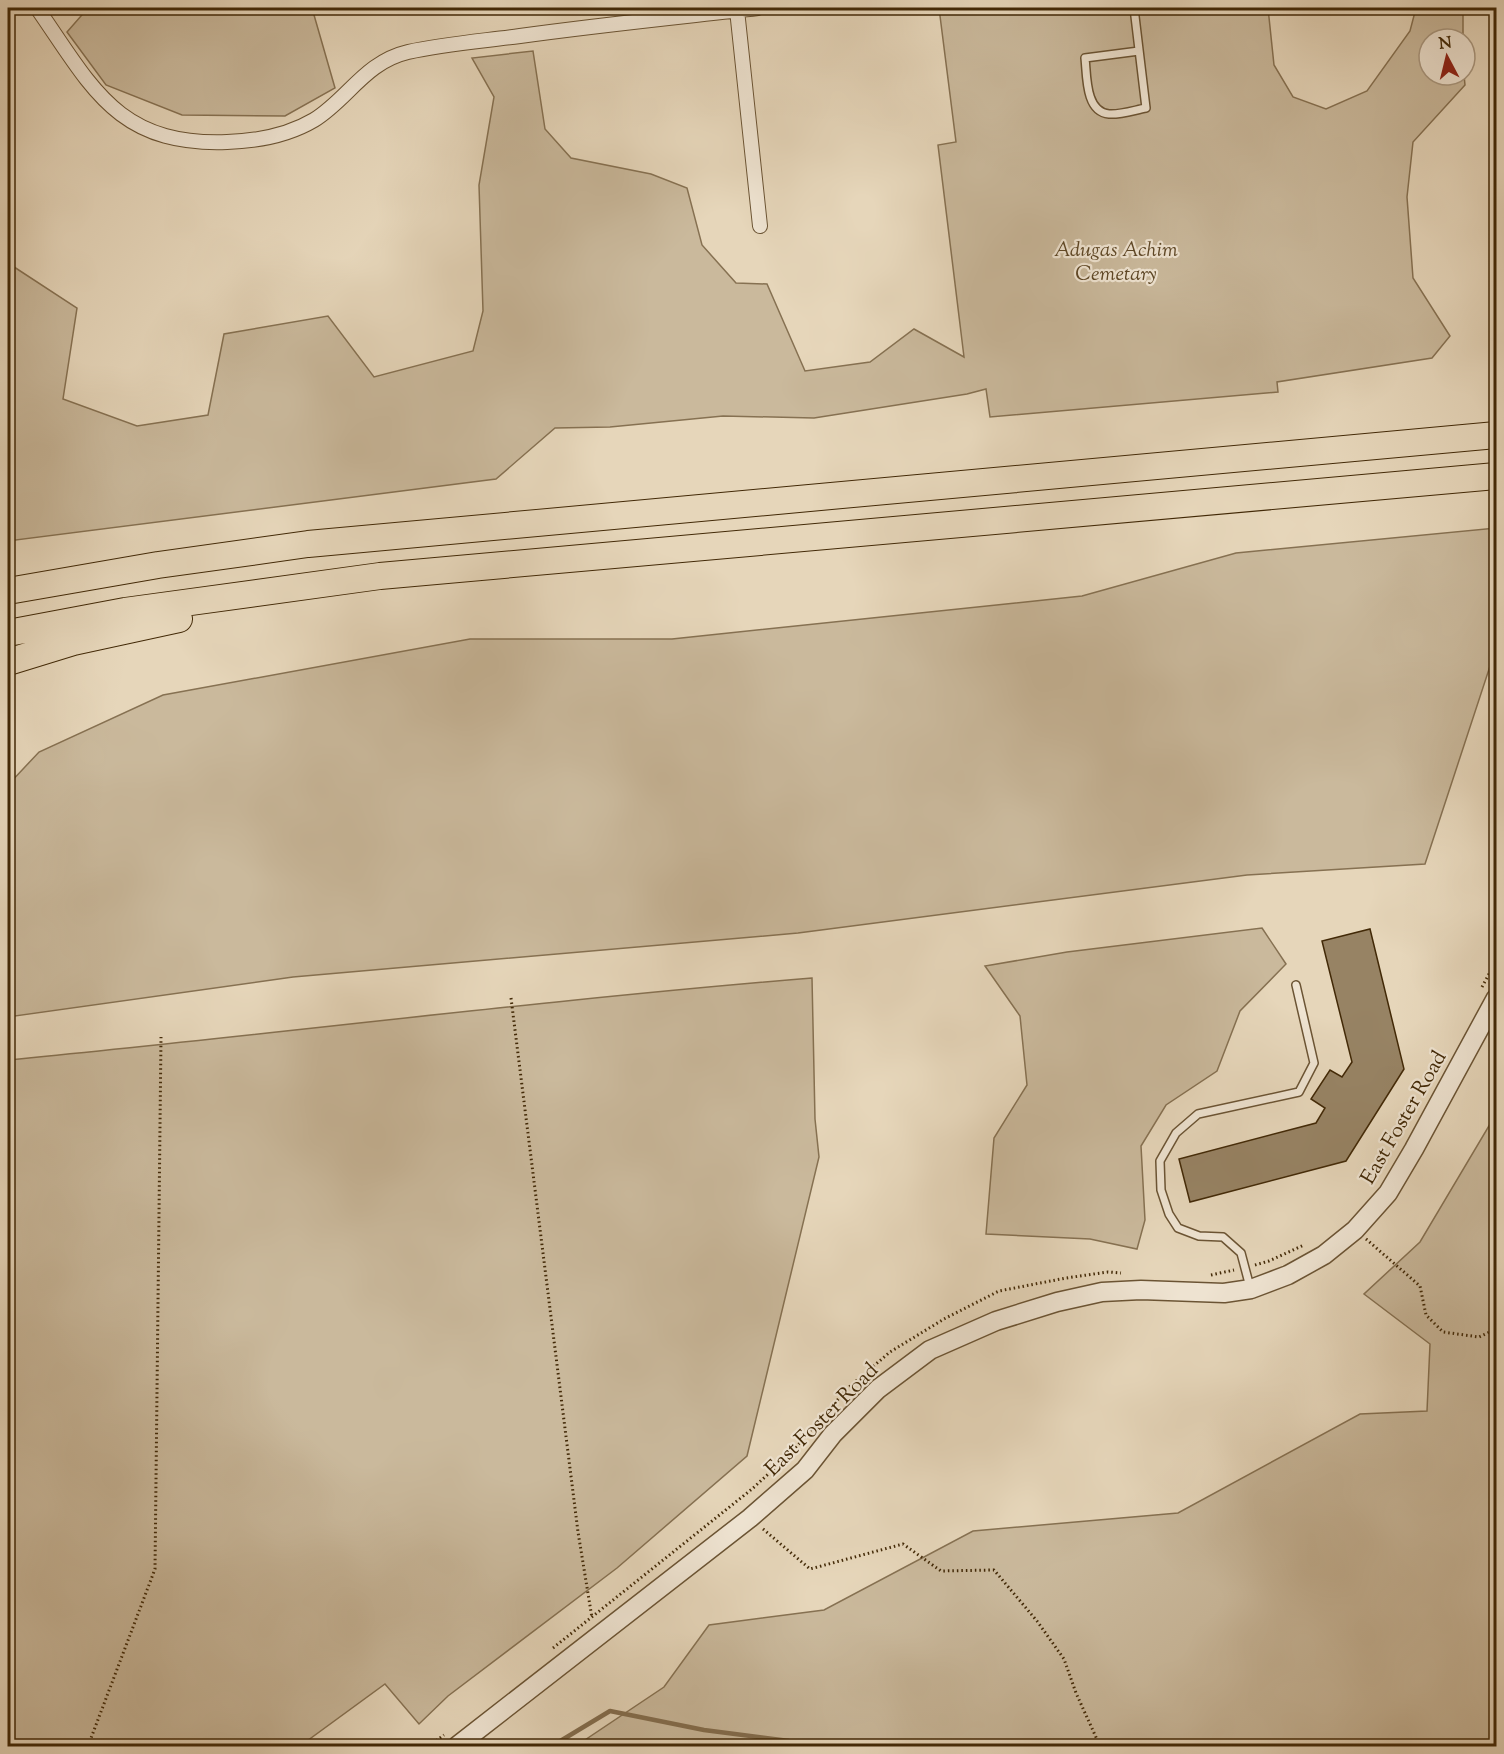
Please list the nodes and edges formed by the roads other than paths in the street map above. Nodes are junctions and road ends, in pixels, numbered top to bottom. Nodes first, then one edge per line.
1 (37, 8) edge
2 (758, 8) edge
3 (1134, 8) edge
4 (737, 10) junction
5 (1139, 51) junction
6 (760, 226) dead end
7 (1497, 435) edge
8 (1497, 476) edge
9 (380, 576) junction
10 (13, 589) edge
11 (8, 633) edge
12 (8, 662) edge
13 (1296, 986) dead end
14 (1488, 995) edge
15 (1251, 1289) junction
16 (452, 1739) edge

1 - 4 street
2 - 4 street
3 - 5 lane
4 - 6 street
5 - 5 lane
7 - 10 highway
8 - 9 highway
9 - 11 highway
9 - 12 highway
13 - 15 lane
14 - 15 street, East Foster Road
15 - 16 street, East Foster Road

